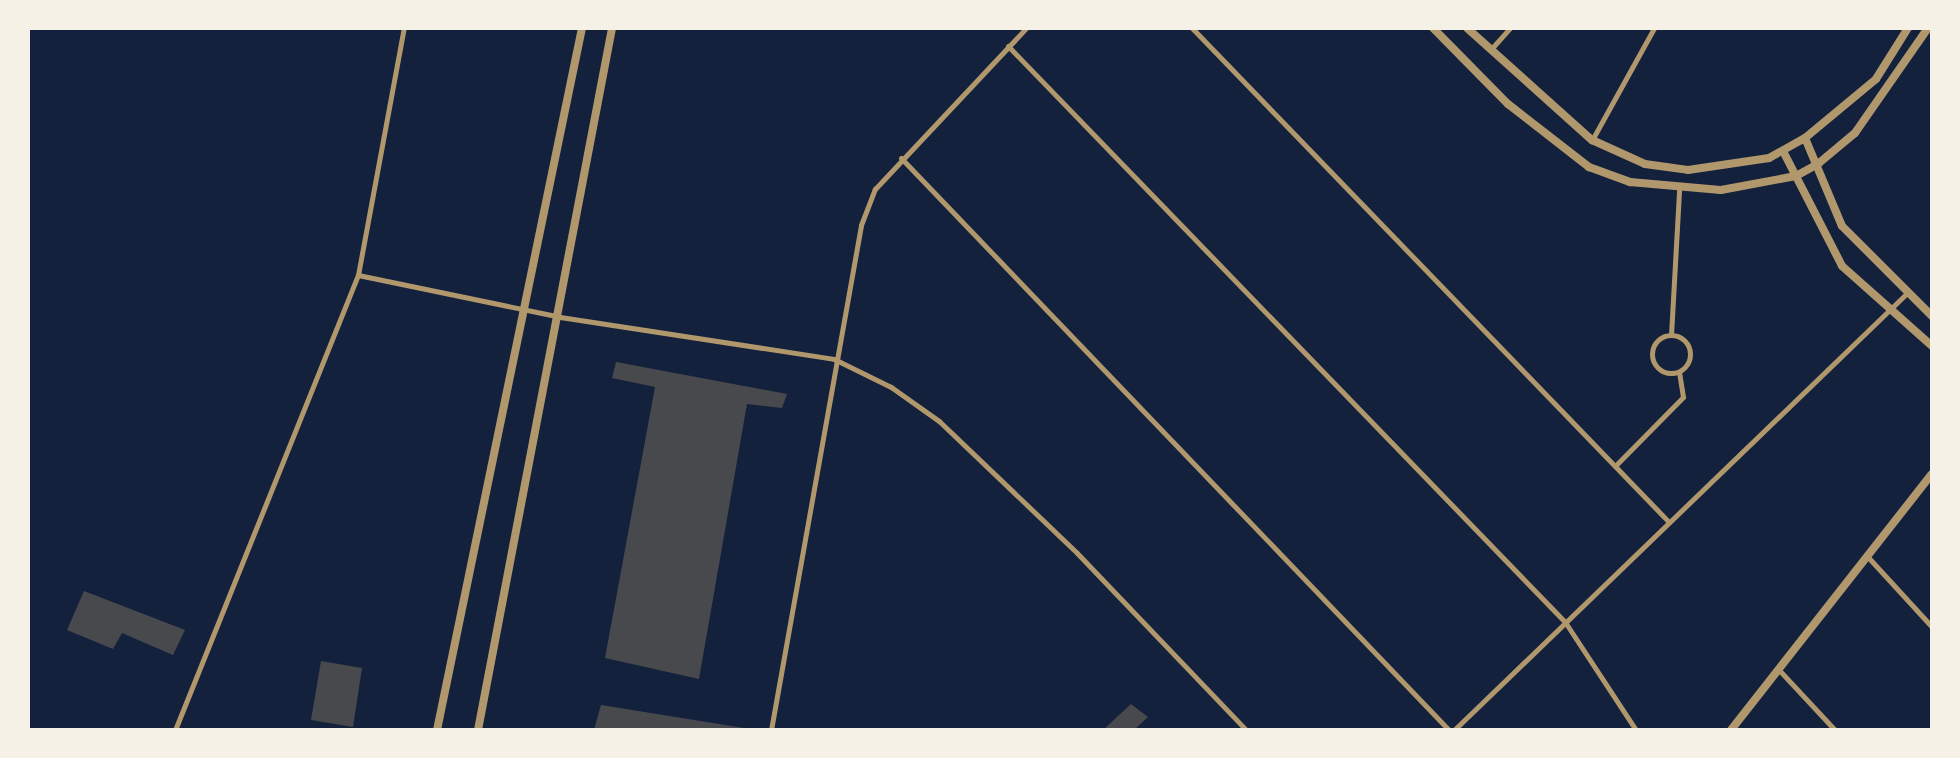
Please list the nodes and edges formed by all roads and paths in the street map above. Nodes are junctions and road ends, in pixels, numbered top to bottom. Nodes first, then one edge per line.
1 (404, 28) edge
2 (582, 28) edge
3 (612, 28) edge
4 (1026, 28) edge
5 (1192, 28) edge
6 (1433, 28) edge
7 (1467, 28) edge
8 (1510, 28) edge
9 (1654, 28) edge
10 (1908, 28) edge
11 (1928, 28) edge
12 (1008, 46) junction
13 (1490, 50) junction
14 (1805, 138) junction
15 (1592, 140) junction
16 (1783, 151) junction
17 (901, 158) junction
18 (1820, 163) junction
19 (1680, 169) junction
20 (1796, 176) junction
21 (1679, 190) junction
22 (358, 275) junction
23 (1906, 294) junction
24 (526, 310) junction
25 (1889, 312) junction
26 (1932, 316) edge
27 (560, 317) junction
28 (1671, 335) junction
29 (1932, 346) edge
30 (834, 359) junction
31 (1680, 372) junction
32 (1615, 466) junction
33 (1932, 474) edge
34 (1666, 520) junction
35 (1865, 554) junction
36 (1566, 622) junction
37 (1932, 627) edge
38 (1776, 667) junction
39 (175, 730) edge
40 (437, 730) edge
41 (478, 730) edge
42 (772, 730) edge
43 (1246, 730) edge
44 (1452, 730) edge
45 (1636, 730) edge
46 (1731, 730) edge
47 (1835, 730) edge

1 - 22 street
2 - 24 street
3 - 27 street
4 - 12 street
5 - 32 street
6 - 21 street
7 - 13 street
8 - 13 street
9 - 15 street
10 - 14 street
11 - 18 street
12 - 17 street
12 - 36 street
13 - 15 street
14 - 16 street
14 - 18 street
15 - 19 street
16 - 19 street
16 - 20 street
17 - 30 street
17 - 44 street
18 - 20 street
18 - 23 street
19 - 21 street
20 - 21 street
20 - 25 street
21 - 28 street
22 - 24 street
22 - 39 street
23 - 25 street
23 - 26 street
24 - 27 street
24 - 40 street
25 - 29 street
25 - 34 street
27 - 30 street
27 - 41 street
28 - 31 street
28 - 31 street
30 - 42 street
30 - 43 street
31 - 32 street
32 - 34 street
33 - 35 street
34 - 36 street
35 - 37 street
35 - 38 street
36 - 44 street
36 - 45 street
38 - 46 street
38 - 47 street

